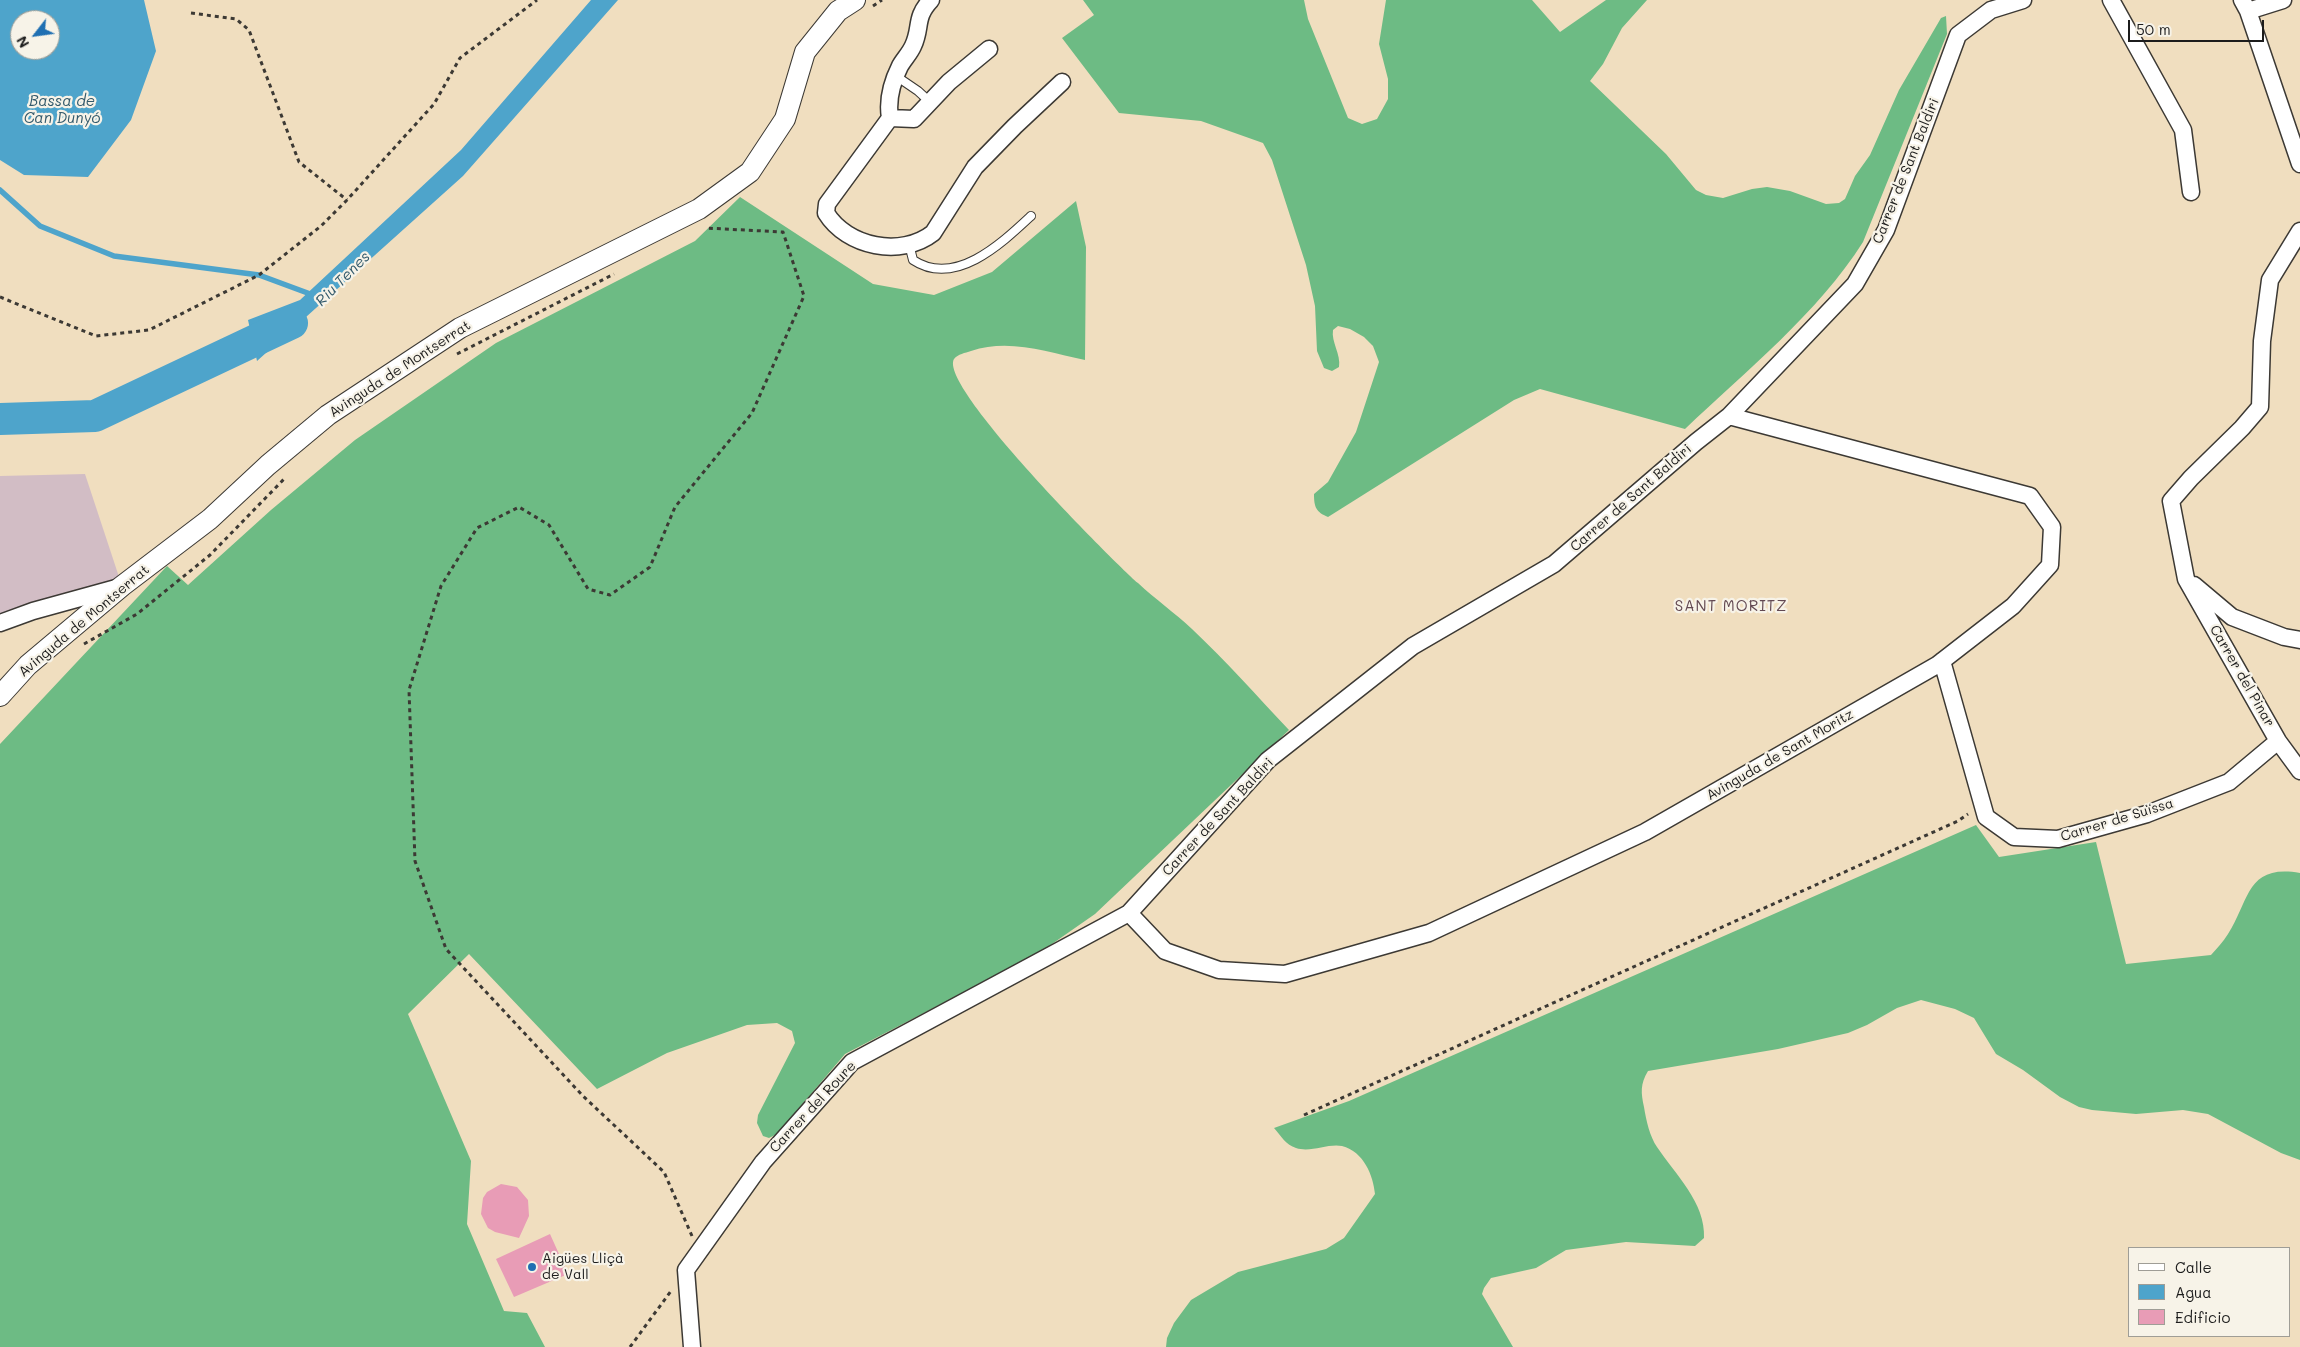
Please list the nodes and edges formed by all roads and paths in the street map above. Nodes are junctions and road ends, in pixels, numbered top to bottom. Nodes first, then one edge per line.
1 (537, 0) edge
2 (855, 0) edge
3 (931, 0) edge
4 (2023, 0) edge
5 (2112, 0) edge
6 (2283, 0) edge
7 (2245, 5) edge
8 (191, 14) dead end
9 (989, 49) dead end
10 (896, 76) junction
11 (1062, 82) dead end
12 (931, 103) junction
13 (890, 118) junction
14 (2300, 164) edge
15 (2191, 192) dead end
16 (347, 200) junction
17 (1031, 216) dead end
18 (711, 224) dead end
19 (2300, 231) edge
20 (909, 244) junction
21 (619, 272) dead end
22 (0, 297) edge
23 (450, 358) dead end
24 (1729, 416) junction
25 (291, 471) dead end
26 (2186, 579) junction
27 (122, 586) junction
28 (0, 623) edge
29 (2300, 640) edge
30 (80, 647) dead end
31 (1942, 661) junction
32 (0, 696) edge
33 (2278, 741) junction
34 (2300, 771) edge
35 (1982, 802) junction
36 (1129, 913) junction
37 (1304, 1116) dead end
38 (699, 1252) junction
39 (686, 1270) junction
40 (630, 1347) edge
41 (692, 1347) edge

1 - 16 path
2 - 27 street, Avinguda de Montserrat
3 - 10 street
4 - 24 street, Carrer de Sant Baldiri
5 - 15 street
6 - 7 street
7 - 14 street
8 - 16 path
9 - 12 street
10 - 12 lane
10 - 13 street
11 - 20 street
12 - 13 street
13 - 20 street
16 - 22 path
17 - 20 lane
18 - 38 path
19 - 26 street, Carrer del Pinar
21 - 23 path
24 - 31 street, Avinguda de Sant Moritz
24 - 36 street, Carrer de Sant Baldiri
25 - 30 path
26 - 29 street
26 - 33 street, Carrer del Pinar
27 - 28 street
27 - 32 street, Avinguda de Montserrat
31 - 35 street, Carrer de Suïssa
31 - 36 street, Avinguda de Sant Moritz
33 - 34 street, Carrer del Pinar
33 - 35 street, Carrer de Suïssa
35 - 37 path
36 - 38 street, Carrer del Roure
38 - 39 street, Carrer del Roure
39 - 40 path
39 - 41 street

